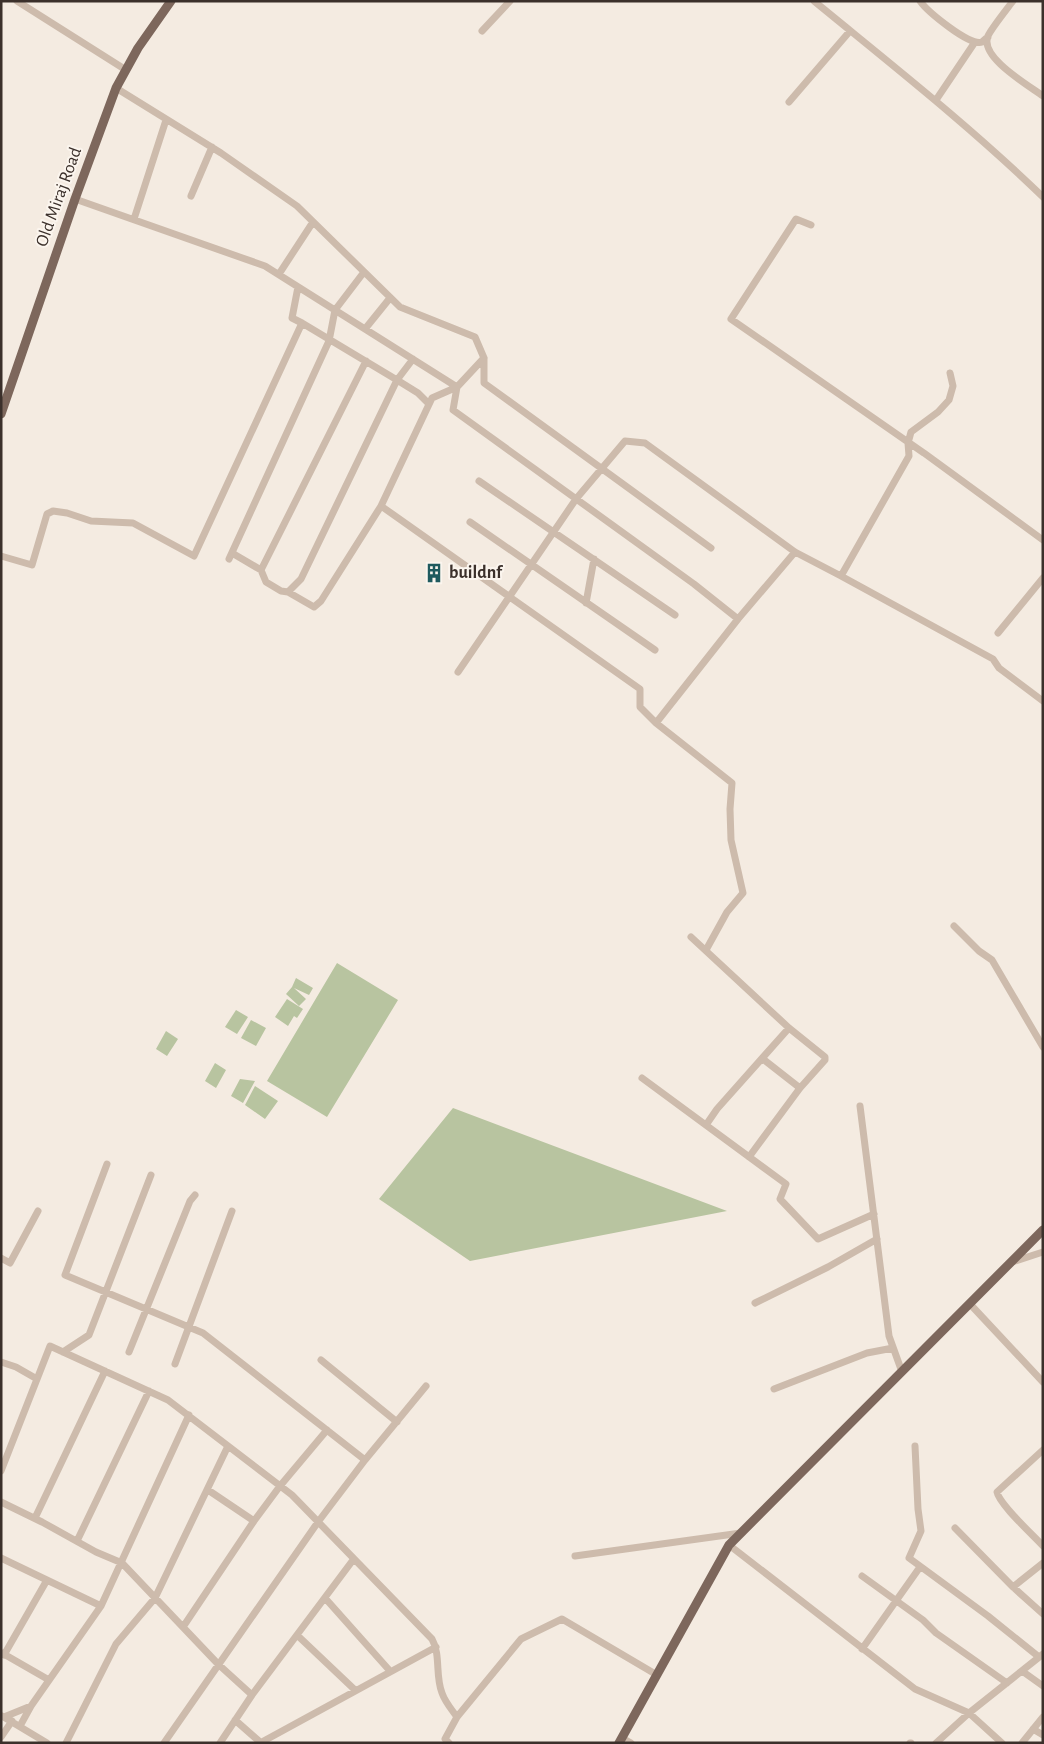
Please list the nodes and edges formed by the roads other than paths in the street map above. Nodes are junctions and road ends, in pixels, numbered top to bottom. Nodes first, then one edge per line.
1 (17, 1) edge
2 (171, 1) edge
3 (510, 1) edge
4 (814, 1) edge
5 (920, 1) edge
6 (1013, 1) edge
7 (482, 30) dead end
8 (850, 31) junction
9 (988, 37) junction
10 (975, 42) junction
11 (126, 70) junction
12 (116, 88) junction
13 (1043, 96) edge
14 (936, 100) junction
15 (789, 102) dead end
16 (166, 120) junction
17 (212, 147) junction
18 (191, 196) dead end
19 (1043, 197) edge
20 (75, 199) junction
21 (134, 219) junction
22 (313, 222) junction
23 (811, 225) dead end
24 (364, 272) junction
25 (278, 274) junction
26 (298, 287) junction
27 (390, 298) junction
28 (335, 310) junction
29 (302, 323) junction
30 (365, 329) junction
31 (329, 340) junction
32 (484, 358) junction
33 (413, 359) junction
34 (366, 362) junction
35 (950, 373) dead end
36 (397, 380) junction
37 (457, 388) junction
38 (429, 404) junction
39 (1, 414) edge
40 (908, 443) junction
41 (602, 469) junction
42 (479, 481) dead end
43 (576, 499) junction
44 (381, 506) junction
45 (470, 522) dead end
46 (554, 532) junction
47 (1043, 540) edge
48 (711, 548) dead end
49 (796, 552) junction
50 (1, 556) edge
51 (594, 559) junction
52 (531, 565) junction
53 (261, 570) junction
54 (841, 576) junction
55 (1043, 578) edge
56 (288, 592) junction
57 (509, 596) junction
58 (586, 603) junction
59 (675, 615) dead end
60 (738, 619) junction
61 (998, 633) dead end
62 (655, 650) dead end
63 (458, 672) dead end
64 (1043, 701) edge
65 (656, 723) junction
66 (954, 926) dead end
67 (691, 937) dead end
68 (706, 950) junction
69 (789, 1028) junction
70 (1043, 1047) edge
71 (763, 1058) junction
72 (642, 1078) dead end
73 (800, 1088) junction
74 (860, 1106) dead end
75 (706, 1125) junction
76 (749, 1157) junction
77 (107, 1164) dead end
78 (151, 1175) dead end
79 (195, 1195) dead end
80 (38, 1211) dead end
81 (232, 1212) dead end
82 (874, 1214) junction
83 (1043, 1230) edge
84 (877, 1239) junction
85 (1043, 1252) edge
86 (1, 1258) edge
87 (1011, 1262) junction
88 (106, 1292) junction
89 (755, 1303) dead end
90 (970, 1304) junction
91 (146, 1309) junction
92 (189, 1327) junction
93 (893, 1348) junction
94 (63, 1352) junction
95 (129, 1352) dead end
96 (321, 1360) dead end
97 (1, 1362) edge
98 (175, 1364) dead end
99 (105, 1371) junction
100 (902, 1372) junction
101 (37, 1379) junction
102 (1043, 1382) edge
103 (426, 1386) dead end
104 (774, 1388) dead end
105 (149, 1391) junction
106 (189, 1416) junction
107 (397, 1422) junction
108 (326, 1430) junction
109 (228, 1446) junction
110 (915, 1446) dead end
111 (1043, 1450) edge
112 (365, 1460) junction
113 (1, 1472) edge
114 (280, 1486) junction
115 (208, 1490) junction
116 (1, 1502) edge
117 (34, 1518) junction
118 (254, 1521) junction
119 (318, 1522) junction
120 (955, 1528) dead end
121 (741, 1532) junction
122 (77, 1542) junction
123 (729, 1545) junction
124 (1043, 1546) edge
125 (575, 1556) dead end
126 (1, 1558) edge
127 (353, 1560) junction
128 (122, 1563) junction
129 (1043, 1563) edge
130 (920, 1567) junction
131 (862, 1576) dead end
132 (47, 1580) junction
133 (1014, 1587) junction
134 (155, 1598) junction
135 (325, 1598) junction
136 (897, 1601) junction
137 (101, 1606) junction
138 (1043, 1614) edge
139 (183, 1627) junction
140 (297, 1635) junction
141 (436, 1647) junction
142 (862, 1649) junction
143 (3, 1654) edge
144 (1041, 1656) edge
145 (218, 1664) junction
146 (390, 1671) junction
147 (1022, 1671) junction
148 (656, 1675) junction
149 (49, 1680) junction
150 (1007, 1683) junction
151 (1043, 1686) edge
152 (355, 1690) junction
153 (252, 1695) junction
154 (30, 1706) junction
155 (969, 1713) junction
156 (3, 1716) edge
157 (457, 1717) junction
158 (1043, 1717) edge
159 (235, 1720) junction
160 (12, 1721) junction
161 (20, 1726) junction
162 (1033, 1729) junction
163 (1043, 1736) edge
164 (1, 1737) edge
165 (620, 1740) edge
166 (260, 1742) edge
167 (47, 1743) edge
168 (66, 1743) edge
169 (164, 1743) edge
170 (220, 1743) edge
171 (449, 1743) edge
172 (631, 1743) edge
173 (936, 1743) edge
174 (1002, 1743) edge
175 (1022, 1743) edge

1 - 11 street
2 - 11 main road, Old Miraj Road
3 - 7 street
4 - 8 street
5 - 10 street
6 - 9 street
8 - 14 street
8 - 15 street
9 - 10 street
9 - 13 street
10 - 14 street
11 - 12 main road, Old Miraj Road
12 - 16 street
12 - 20 main road, Old Miraj Road
14 - 19 street
16 - 17 street
16 - 21 street
17 - 18 street
17 - 22 street
20 - 21 street
20 - 39 main road, Old Miraj Road
21 - 25 street
22 - 24 street
22 - 25 street
23 - 40 street
24 - 27 street
24 - 28 street
25 - 26 street
26 - 28 street
26 - 29 street
27 - 30 street
27 - 32 street
28 - 30 street
28 - 31 street
29 - 31 street
29 - 50 street
30 - 33 street
31 - 34 street
31 - 53 street
32 - 37 street
32 - 41 street
33 - 36 street
33 - 37 street
34 - 36 street
34 - 53 street
35 - 40 street
36 - 38 street
36 - 56 street
37 - 38 street
37 - 43 street
38 - 44 street
40 - 47 street
40 - 54 street
41 - 43 street
41 - 48 street
41 - 49 street
42 - 46 street
43 - 46 street
43 - 60 street
44 - 56 street
44 - 57 street
45 - 52 street
46 - 51 street
46 - 52 street
49 - 54 street
49 - 60 street
51 - 58 street
51 - 59 street
52 - 57 street
52 - 58 street
53 - 56 street
54 - 64 street
55 - 61 street
57 - 63 street
57 - 65 street
58 - 62 street
60 - 65 street
65 - 68 street
66 - 70 street
67 - 68 street
68 - 69 street
69 - 71 street
69 - 73 street
71 - 73 street
71 - 75 street
72 - 75 street
73 - 76 street
74 - 82 street
75 - 76 street
76 - 82 street
77 - 88 street
78 - 88 street
79 - 91 street
80 - 86 street
81 - 92 street
82 - 84 street
83 - 87 main road
84 - 89 street
84 - 93 street
85 - 87 street
87 - 90 main road
88 - 91 street
88 - 94 street
90 - 100 main road
90 - 102 street
91 - 92 street
91 - 95 street
92 - 98 street
92 - 108 street
93 - 100 street
93 - 104 street
94 - 99 street
94 - 101 street
96 - 107 street
97 - 101 street
99 - 105 street
99 - 117 street
100 - 121 main road
101 - 113 street
103 - 107 street
105 - 106 street
105 - 122 street
106 - 109 street
106 - 128 street
107 - 112 street
108 - 112 street
108 - 114 street
109 - 114 street
109 - 115 street
110 - 130 street
111 - 124 street
112 - 119 street
114 - 118 street
114 - 119 street
115 - 118 street
115 - 134 street
116 - 117 street
117 - 122 street
118 - 139 street
119 - 127 street
119 - 145 street
120 - 133 street
121 - 123 main road
121 - 125 street
122 - 128 street
123 - 142 street
123 - 148 main road
126 - 132 street
127 - 135 street
127 - 141 street
128 - 134 street
128 - 137 street
129 - 133 street
130 - 136 street
130 - 144 street
131 - 136 street
132 - 137 street
132 - 143 street
133 - 138 street
134 - 139 street
134 - 168 street
135 - 140 street
135 - 146 street
136 - 142 street
136 - 150 street
137 - 149 street
139 - 145 street
140 - 152 street
140 - 153 street
141 - 146 street
141 - 157 street
142 - 155 street
143 - 149 street
144 - 147 street
145 - 153 street
145 - 169 street
146 - 152 street
147 - 150 street
147 - 151 street
148 - 157 street
148 - 165 main road
149 - 154 street
150 - 155 street
152 - 166 street
153 - 159 street
154 - 156 street
154 - 161 street
155 - 173 street
155 - 174 street
156 - 160 street
157 - 171 street
158 - 162 street
159 - 166 street
159 - 170 street
160 - 161 street
160 - 164 street
161 - 167 street
162 - 163 street
162 - 175 street
165 - 172 street

